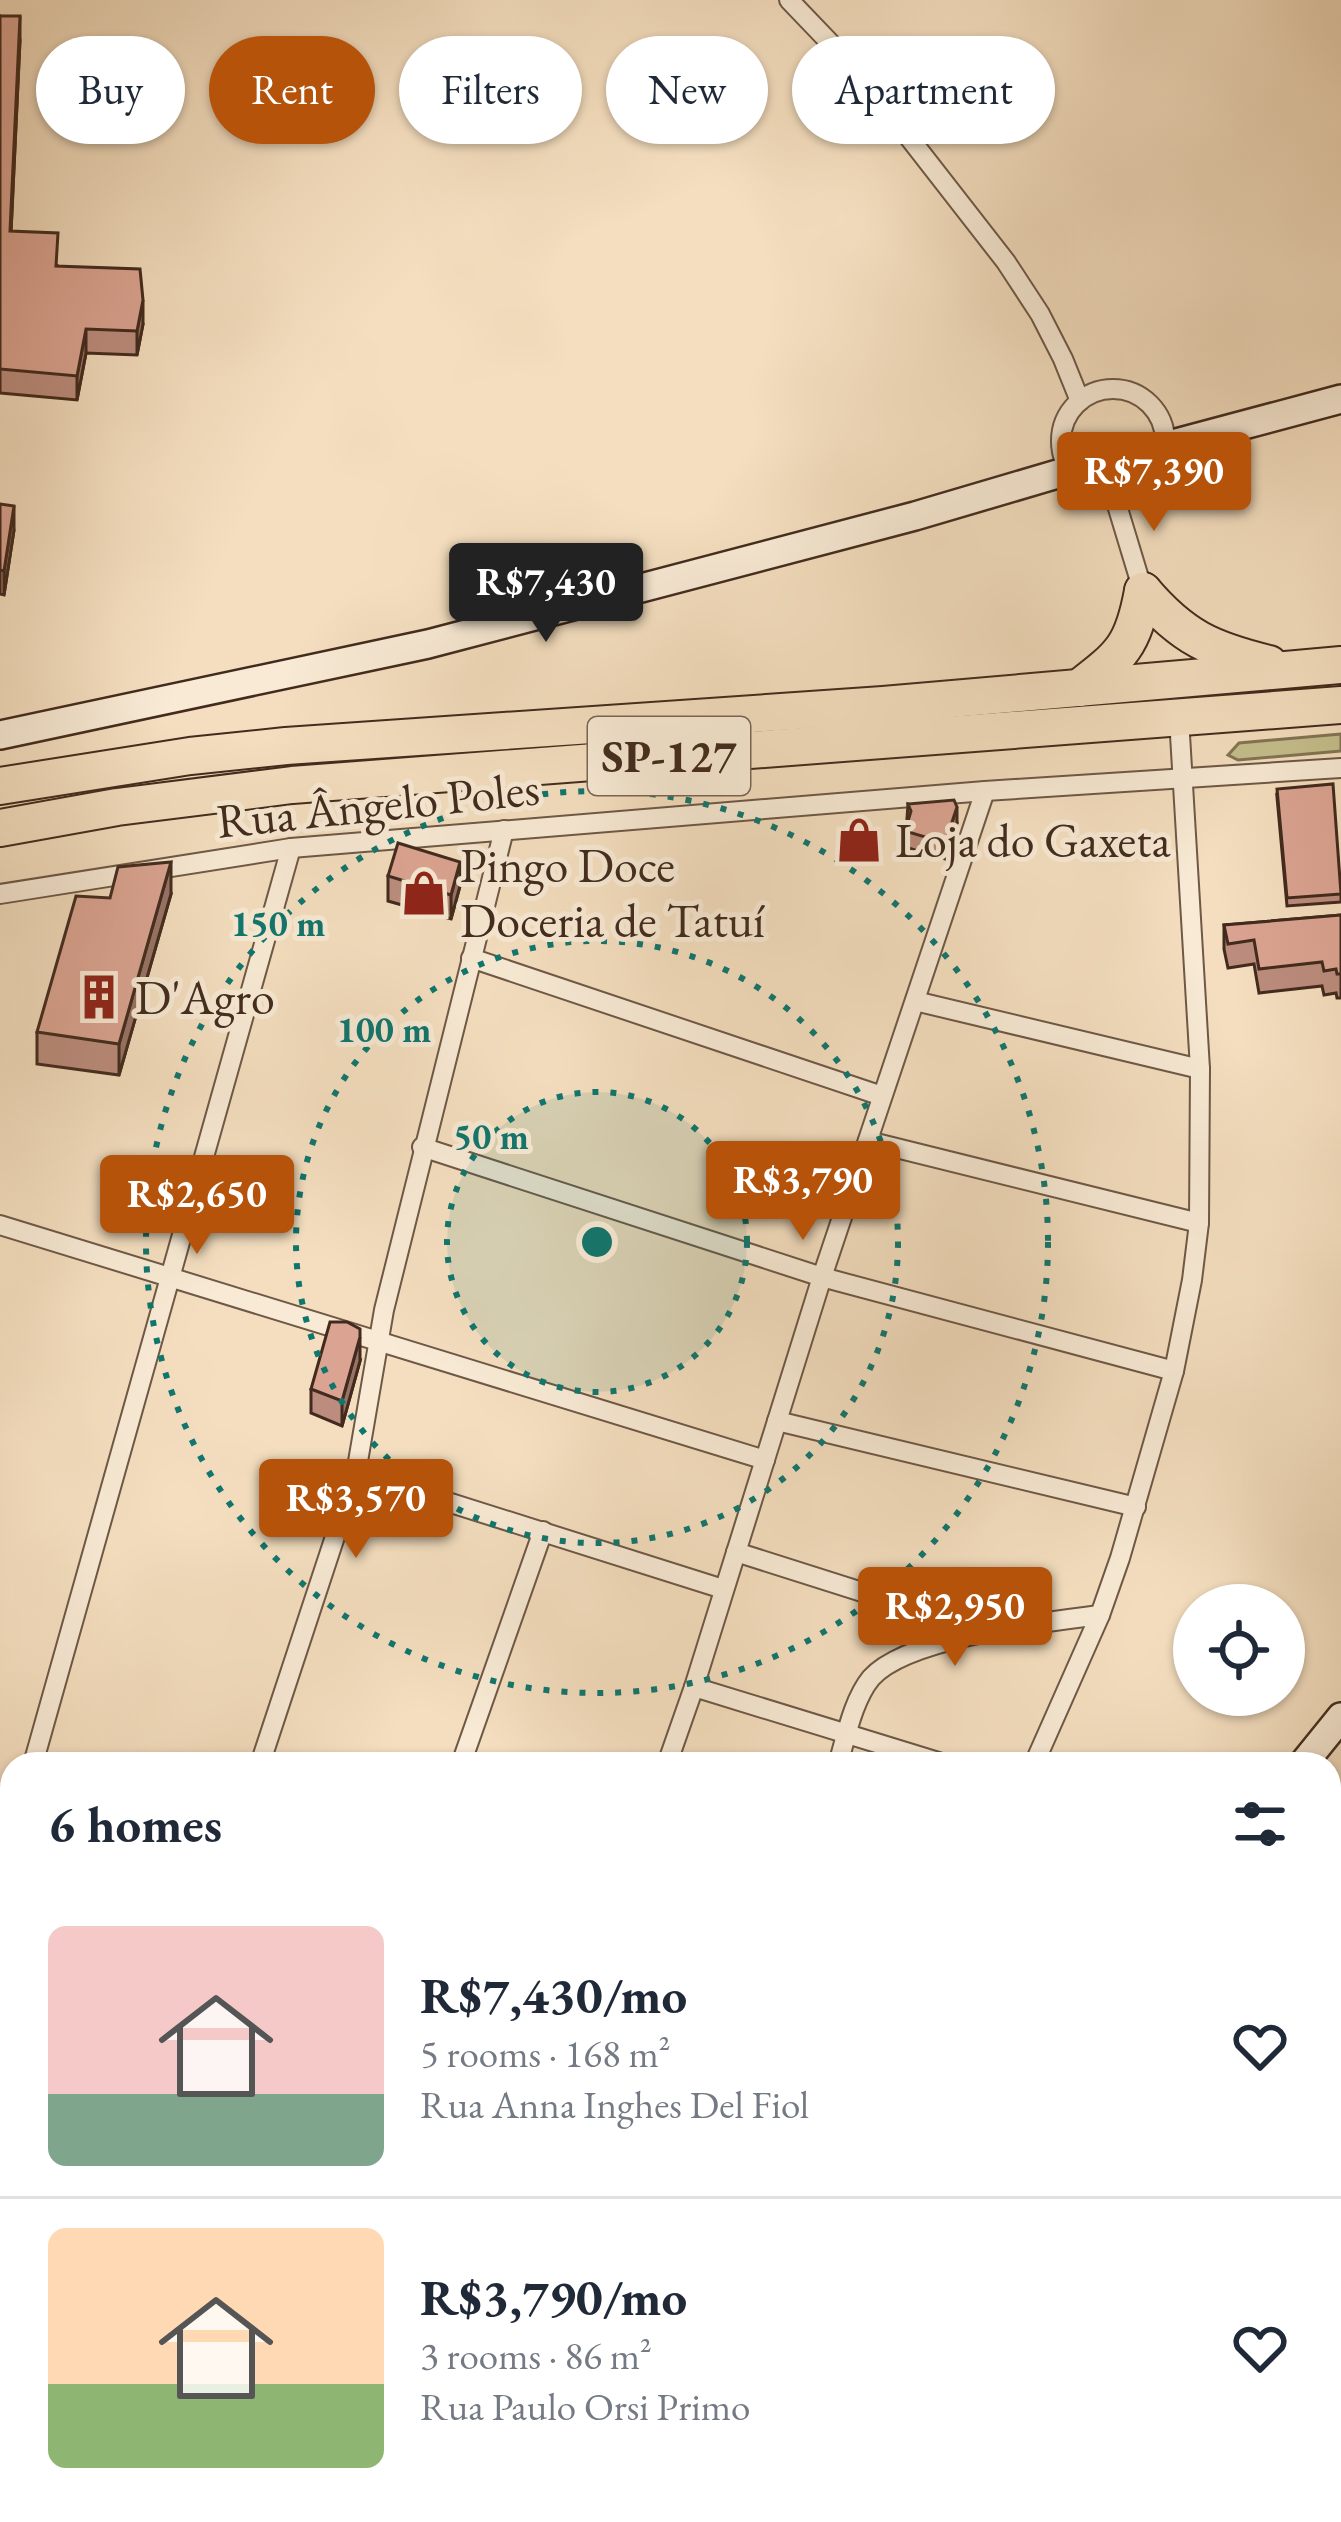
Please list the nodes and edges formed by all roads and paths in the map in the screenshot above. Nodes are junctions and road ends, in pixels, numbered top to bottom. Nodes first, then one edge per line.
1 (789, 0) edge
2 (1341, 399) edge
3 (1080, 401) junction
4 (1165, 446) junction
5 (1071, 470) junction
6 (1113, 492) junction
7 (1143, 591) junction
8 (1341, 665) edge
9 (1290, 670) junction
10 (1079, 688) junction
11 (1341, 705) edge
12 (1179, 718) junction
13 (0, 735) edge
14 (1341, 768) edge
15 (1184, 779) junction
16 (0, 786) edge
17 (985, 791) junction
18 (0, 828) edge
19 (504, 830) junction
20 (291, 848) junction
21 (0, 894) edge
22 (471, 958) junction
23 (915, 1000) junction
24 (1200, 1069) junction
25 (882, 1096) junction
26 (868, 1142) junction
27 (422, 1147) junction
28 (1198, 1223) junction
29 (0, 1225) edge
30 (169, 1276) junction
31 (822, 1277) junction
32 (378, 1341) junction
33 (1174, 1371) junction
34 (777, 1420) junction
35 (765, 1460) junction
36 (356, 1473) junction
37 (1136, 1507) junction
38 (542, 1531) junction
39 (736, 1552) junction
40 (723, 1589) junction
41 (1100, 1615) junction
42 (985, 1631) junction
43 (694, 1687) junction
44 (1341, 1717) edge
45 (847, 1734) junction
46 (36, 1752) edge
47 (264, 1752) edge
48 (465, 1752) edge
49 (671, 1752) edge
50 (842, 1752) edge
51 (906, 1752) edge
52 (1039, 1752) edge
53 (1313, 1752) edge

1 - 3 street
2 - 4 street
3 - 4 street
3 - 5 street
4 - 6 street
5 - 6 street
5 - 13 street
6 - 7 street
7 - 9 highway
7 - 10 highway
8 - 9 highway, SP-127
9 - 10 highway, SP-127
10 - 16 highway, SP-127
11 - 12 highway, SP-127
12 - 15 street
12 - 18 highway, SP-127
14 - 15 street, Rua Ângelo Poles
15 - 17 street, Rua Ângelo Poles
15 - 24 street
17 - 19 street, Rua Ângelo Poles
17 - 23 street
19 - 20 street, Rua Ângelo Poles
19 - 22 street
20 - 21 street, Rua Ângelo Poles
20 - 30 street
22 - 25 street
22 - 27 street
23 - 24 street
23 - 25 street
24 - 28 street
25 - 26 street
26 - 28 street
26 - 31 street
27 - 31 street
27 - 32 street
28 - 33 street
29 - 30 street
30 - 32 street
30 - 46 street
31 - 33 street
31 - 34 street
32 - 35 street
32 - 36 street
33 - 37 street
34 - 35 street
34 - 37 street
35 - 39 street
36 - 38 street
36 - 47 street
37 - 41 street
38 - 40 street
38 - 48 street
39 - 40 street
39 - 42 street
40 - 43 street
41 - 42 street
41 - 52 street
42 - 45 street
43 - 45 street
43 - 49 street
44 - 53 street
45 - 50 street
45 - 51 street

